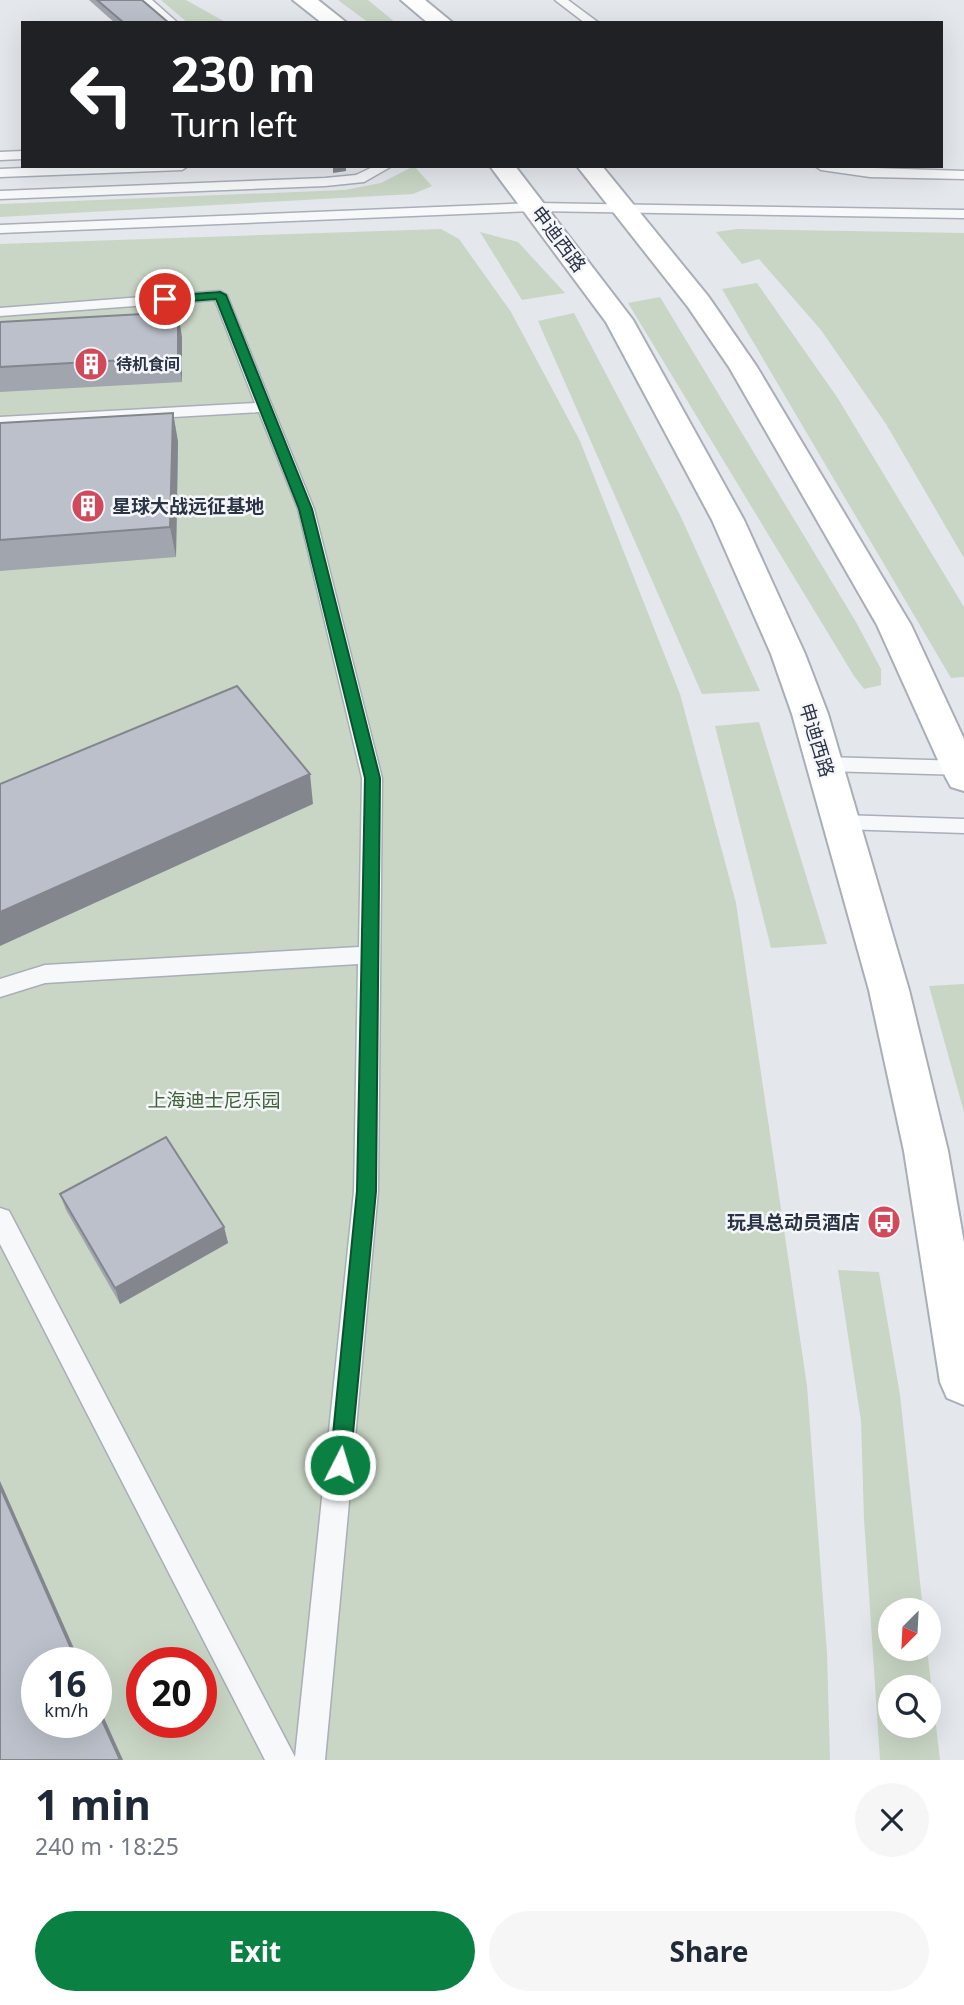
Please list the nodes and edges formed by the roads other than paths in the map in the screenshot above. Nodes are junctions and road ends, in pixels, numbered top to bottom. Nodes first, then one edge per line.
1 (145, 0) edge
2 (412, 0) edge
3 (561, 0) edge
4 (306, 1) edge
5 (170, 21) edge
6 (323, 21) edge
7 (334, 21) edge
8 (439, 21) edge
9 (590, 21) edge
10 (21, 155) edge
11 (0, 156) edge
12 (131, 168) edge
13 (382, 168) edge
14 (504, 168) edge
15 (591, 168) edge
16 (835, 168) edge
17 (0, 173) edge
18 (964, 175) edge
19 (0, 195) edge
20 (535, 207) junction
21 (622, 207) junction
22 (964, 214) edge
23 (0, 229) edge
24 (0, 312) edge
25 (265, 407) junction
26 (0, 422) edge
27 (825, 764) junction
28 (963, 772) edge
29 (841, 822) junction
30 (964, 826) edge
31 (369, 955) junction
32 (0, 988) edge
33 (0, 1219) edge
34 (964, 1382) edge
35 (281, 1760) edge
36 (310, 1760) edge

1 - 5 lane
2 - 8 street
3 - 9 lane
4 - 6 lane
4 - 7 street
10 - 11 lane
12 - 17 lane
13 - 19 lane
14 - 20 street, 申迪西路
15 - 21 street
16 - 18 lane
20 - 21 lane
20 - 23 lane
20 - 27 street, 申迪西路
21 - 22 lane
21 - 28 street
24 - 25 lane
25 - 26 lane
25 - 31 lane
27 - 28 lane
27 - 29 street, 申迪西路
29 - 30 lane
29 - 34 street, 申迪西路
31 - 32 lane
31 - 36 lane
33 - 35 lane

